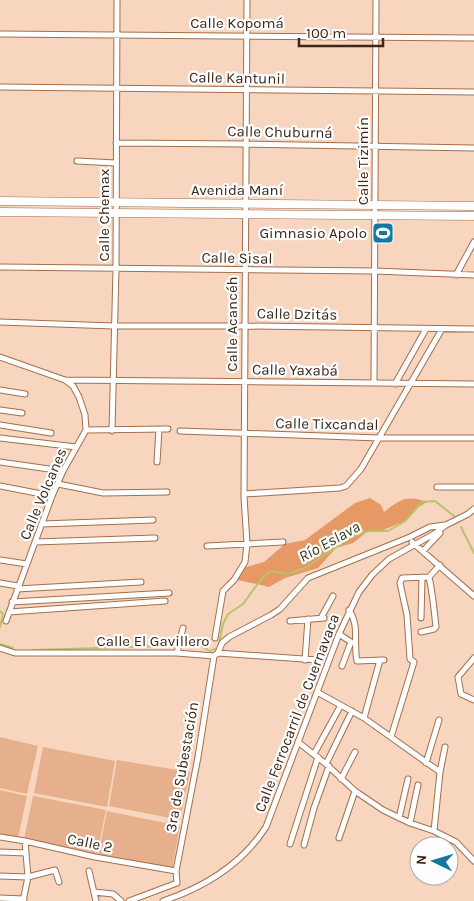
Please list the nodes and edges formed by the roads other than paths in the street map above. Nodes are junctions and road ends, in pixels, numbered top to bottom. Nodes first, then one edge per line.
1 (117, 0) edge
2 (247, 0) edge
3 (376, 0) edge
4 (0, 34) edge
5 (118, 35) junction
6 (247, 36) junction
7 (376, 37) junction
8 (474, 38) edge
9 (0, 87) edge
10 (117, 88) junction
11 (246, 90) junction
12 (376, 92) junction
13 (474, 92) edge
14 (116, 143) junction
15 (246, 144) junction
16 (376, 147) junction
17 (474, 148) edge
18 (76, 161) dead end
19 (116, 163) junction
20 (0, 201) edge
21 (116, 202) junction
22 (246, 204) junction
23 (375, 204) junction
24 (474, 206) edge
25 (0, 212) edge
26 (116, 212) junction
27 (246, 214) junction
28 (375, 215) junction
29 (474, 216) edge
30 (474, 242) edge
31 (0, 268) edge
32 (116, 269) junction
33 (245, 271) junction
34 (375, 271) junction
35 (456, 275) junction
36 (474, 275) edge
37 (0, 322) edge
38 (114, 326) junction
39 (245, 326) junction
40 (374, 328) junction
41 (426, 329) junction
42 (474, 329) edge
43 (442, 330) junction
44 (0, 357) edge
45 (65, 380) junction
46 (114, 381) junction
47 (244, 382) junction
48 (374, 383) junction
49 (395, 384) junction
50 (410, 384) junction
51 (474, 384) edge
52 (0, 390) edge
53 (25, 394) dead end
54 (0, 410) edge
55 (22, 413) dead end
56 (0, 425) edge
57 (159, 429) junction
58 (168, 429) dead end
59 (86, 430) junction
60 (112, 431) junction
61 (180, 431) dead end
62 (51, 433) dead end
63 (244, 434) junction
64 (0, 438) edge
65 (379, 438) junction
66 (474, 438) edge
67 (76, 447) junction
68 (0, 462) edge
69 (157, 462) dead end
70 (63, 471) junction
71 (58, 484) junction
72 (0, 486) edge
73 (437, 487) dead end
74 (474, 487) edge
75 (167, 492) dead end
76 (244, 494) junction
77 (52, 496) junction
78 (474, 509) edge
79 (471, 515) edge
80 (153, 520) dead end
81 (42, 524) junction
82 (446, 525) junction
83 (410, 537) junction
84 (155, 538) dead end
85 (35, 542) junction
86 (283, 542) dead end
87 (247, 543) junction
88 (414, 544) junction
89 (207, 546) dead end
90 (423, 551) junction
91 (0, 560) edge
92 (27, 564) junction
93 (440, 566) junction
94 (422, 577) junction
95 (429, 577) junction
96 (141, 582) dead end
97 (0, 583) edge
98 (393, 584) dead end
99 (400, 584) junction
100 (18, 588) junction
101 (169, 593) dead end
102 (333, 596) dead end
103 (474, 596) edge
104 (165, 601) dead end
105 (12, 602) junction
106 (349, 610) junction
107 (8, 612) junction
108 (421, 618) dead end
109 (308, 619) junction
110 (6, 621) dead end
111 (290, 621) dead end
112 (183, 628) dead end
113 (421, 632) dead end
114 (339, 634) junction
115 (215, 638) dead end
116 (0, 648) edge
117 (177, 653) junction
118 (216, 654) junction
119 (474, 658) edge
120 (305, 660) junction
121 (318, 660) dead end
122 (342, 666) dead end
123 (316, 692) junction
124 (474, 700) edge
125 (341, 705) junction
126 (352, 711) junction
127 (364, 718) junction
128 (438, 720) dead end
129 (391, 737) junction
130 (298, 742) junction
131 (445, 747) dead end
132 (355, 752) dead end
133 (316, 756) junction
134 (426, 763) junction
135 (327, 765) junction
136 (440, 772) junction
137 (408, 778) dead end
138 (341, 779) junction
139 (418, 785) dead end
140 (355, 791) junction
141 (399, 818) junction
142 (410, 823) junction
143 (434, 831) junction
144 (0, 837) edge
145 (339, 838) dead end
146 (26, 841) junction
147 (290, 844) dead end
148 (304, 845) dead end
149 (0, 852) edge
150 (26, 853) junction
151 (474, 861) edge
152 (89, 871) dead end
153 (176, 871) junction
154 (0, 876) edge
155 (28, 877) junction
156 (59, 882) dead end
157 (94, 892) junction
158 (0, 898) edge
159 (177, 899) edge
160 (23, 900) edge
161 (96, 901) edge
162 (121, 901) edge
163 (129, 901) edge
164 (163, 901) edge

1 - 5 street, Calle Chemax
2 - 6 street, Calle Acancéh
3 - 7 street, Calle Tizimín
4 - 5 street, Calle Kopomá
5 - 6 street, Calle Kopomá
5 - 10 street, Calle Chemax
6 - 7 street, Calle Kopomá
6 - 11 street, Calle Acancéh
7 - 8 street, Calle Kopomá
7 - 12 street, Calle Tizimín
9 - 10 street, Calle Kantunil
10 - 11 street, Calle Kantunil
10 - 14 street, Calle Chemax
11 - 12 street, Calle Kantunil
11 - 15 street, Calle Acancéh
12 - 13 street, Calle Kantunil
12 - 16 street, Calle Tizimín
14 - 15 street, Calle Chuburná
14 - 19 street, Calle Chemax
15 - 16 street, Calle Chuburná
15 - 22 street, Calle Acancéh
16 - 17 street, Calle Chuburná
16 - 23 street, Calle Tizimín
18 - 19 street
19 - 21 street, Calle Chemax
20 - 21 street, Avenida Maní
21 - 22 street, Avenida Maní
21 - 26 street, Calle Chemax
22 - 23 street, Avenida Maní
22 - 27 street, Calle Acancéh
23 - 24 street, Avenida Maní
23 - 28 street, Calle Tizimín
25 - 26 street, Avenida Maní
26 - 27 street, Avenida Maní
26 - 32 street, Calle Chemax
27 - 28 street, Avenida Maní
27 - 33 street, Calle Acancéh
28 - 29 street, Avenida Maní
28 - 34 street, Calle Tizimín
30 - 35 street
31 - 32 street, Calle Sisal
32 - 33 street, Calle Sisal
32 - 38 street, Calle Chemax
33 - 34 street, Calle Sisal
33 - 39 street, Calle Acancéh
34 - 35 street, Calle Sisal
34 - 40 street, Calle Tizimín
35 - 36 street, Calle Sisal
37 - 38 street, Calle Dzitás
38 - 39 street, Calle Dzitás
38 - 46 street, Calle Chemax
39 - 40 street, Calle Dzitás
39 - 47 street, Calle Acancéh
40 - 41 street, Calle Dzitás
40 - 48 street, Calle Tizimín
41 - 43 street, Calle Dzitás
41 - 49 street
42 - 43 street, Calle Dzitás
43 - 50 street
44 - 45 street, Calle Yaxabá
45 - 46 street, Calle Yaxabá
45 - 59 street
46 - 47 street, Calle Yaxabá
46 - 60 street, Calle Chemax
47 - 48 street, Calle Yaxabá
47 - 63 street, Calle Acancéh
48 - 49 street, Calle Yaxabá
49 - 50 street, Calle Yaxabá
50 - 51 street, Calle Yaxabá
50 - 65 street
52 - 53 street
54 - 55 street
56 - 62 street
57 - 58 street
57 - 60 street
57 - 69 street
59 - 60 street
59 - 67 street, Calle Volcanes
61 - 63 street, Calle Tixcandal
63 - 65 street, Calle Tixcandal
63 - 76 street, Calle Acancéh
64 - 67 street
65 - 66 street, Calle Tixcandal
65 - 76 street
67 - 70 street, Calle Volcanes
68 - 70 street
70 - 71 street, Calle Volcanes
71 - 75 street
71 - 77 street, Calle Volcanes
72 - 77 street
73 - 74 street
76 - 87 street, Calle Acancéh
77 - 81 street, Calle Volcanes
78 - 79 street
79 - 82 street
80 - 81 street
81 - 85 street, Calle Volcanes
82 - 83 street, Calle El Gavillero
82 - 88 street, Calle Ferrocarril de Cuernavaca
82 - 90 street
83 - 88 street
83 - 118 street, Calle El Gavillero
84 - 85 street
85 - 92 street, Calle Volcanes
86 - 87 street
87 - 89 street
87 - 115 street, Calle Acancéh
88 - 90 street
88 - 106 street, Calle Ferrocarril de Cuernavaca
90 - 93 street
91 - 92 street
92 - 100 street, Calle Volcanes
93 - 95 street
93 - 103 street
94 - 95 street
94 - 99 street
94 - 108 street
95 - 113 street
96 - 100 street
97 - 100 street
98 - 99 street
99 - 129 street
100 - 105 street, Calle Volcanes
101 - 105 street
102 - 109 street
104 - 107 street
105 - 107 street, Calle Volcanes
106 - 114 street, Calle Ferrocarril de Cuernavaca
106 - 127 street
107 - 110 street, Calle Volcanes
109 - 111 street
109 - 120 street
112 - 117 street
114 - 122 street
114 - 123 street, Calle Ferrocarril de Cuernavaca
116 - 117 street, Calle El Gavillero
117 - 118 street, Calle El Gavillero
118 - 120 street
118 - 153 street, 3ra de Subestación
119 - 124 street
120 - 121 street
123 - 125 street
123 - 130 street, Calle Ferrocarril de Cuernavaca
125 - 126 street
125 - 133 street
126 - 127 street
126 - 135 street
127 - 129 street
128 - 134 street
129 - 134 street
130 - 133 street
130 - 159 street, Calle Ferrocarril de Cuernavaca
131 - 136 street
132 - 138 street
133 - 135 street
133 - 147 street
134 - 136 street
135 - 138 street
135 - 148 street
136 - 143 street
137 - 141 street
138 - 140 street
139 - 142 street
140 - 141 street
140 - 145 street
141 - 142 street
142 - 143 street
143 - 151 street
144 - 146 street, Calle 2
146 - 150 street
146 - 153 street, Calle 2
149 - 150 street
150 - 155 street
152 - 157 street
153 - 163 street, 3ra de Subestación
154 - 155 street
155 - 156 street
155 - 160 street
157 - 161 street
157 - 162 street
158 - 160 street
159 - 164 street, Calle Ferrocarril de Cuernavaca

